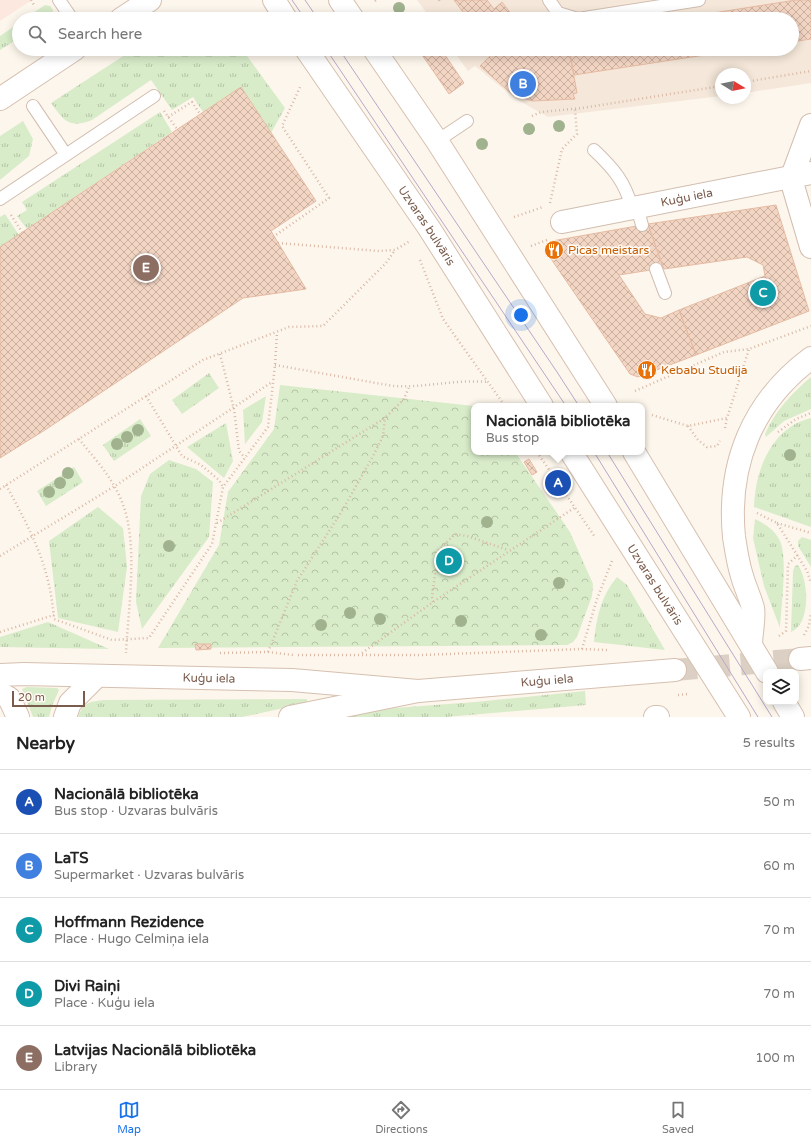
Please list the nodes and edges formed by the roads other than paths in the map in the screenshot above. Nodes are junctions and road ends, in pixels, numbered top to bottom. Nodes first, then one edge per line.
1 (59, 0) edge
2 (150, 0) edge
3 (274, 0) edge
4 (340, 0) edge
5 (549, 0) edge
6 (699, 0) edge
7 (67, 12) edge
8 (132, 12) edge
9 (282, 12) edge
10 (348, 12) edge
11 (557, 12) edge
12 (623, 12) edge
13 (64, 56) edge
14 (311, 56) edge
15 (379, 56) edge
16 (154, 96) dead end
17 (0, 99) edge
18 (33, 106) dead end
19 (467, 121) dead end
20 (811, 125) edge
21 (437, 141) junction
22 (594, 150) dead end
23 (66, 155) junction
24 (801, 176) edge
25 (0, 199) edge
26 (559, 213) road end
27 (637, 214) junction
28 (811, 247) edge
29 (656, 269) dead end
30 (665, 294) dead end
31 (811, 358) edge
32 (540, 403) edge
33 (604, 403) edge
34 (573, 455) edge
35 (636, 455) edge
36 (751, 645) junction
37 (765, 669) edge
38 (676, 670) tunnel mouth
39 (0, 676) edge
40 (97, 676) junction
41 (418, 691) junction
42 (0, 693) edge
43 (786, 705) edge
44 (18, 717) edge
45 (64, 717) edge
46 (290, 717) edge
47 (655, 717) edge
48 (658, 717) edge
49 (739, 717) edge
50 (793, 717) edge

1 - 7 lane
2 - 8 main road
3 - 9 main road
4 - 10 main road
5 - 11 lane
6 - 12 lane
13 - 17 main road
14 - 32 main road, Uzvaras bulvāris
15 - 21 main road
16 - 23 lane
18 - 23 lane
19 - 21 lane
20 - 24 main road
21 - 33 main road
22 - 27 lane
23 - 25 lane
24 - 27 main road, Kuģu iela
24 - 28 main road
26 - 27 main road, Kuģu iela
29 - 30 lane
31 - 36 main road
34 - 49 main road, Uzvaras bulvāris
35 - 36 main road
36 - 37 main road
38 - 41 main road, Kuģu iela
39 - 40 main road, Kuģu iela
40 - 41 main road, Kuģu iela
40 - 45 main road
41 - 46 main road, Kuģu iela
42 - 44 main road
43 - 50 main road
47 - 48 main road

